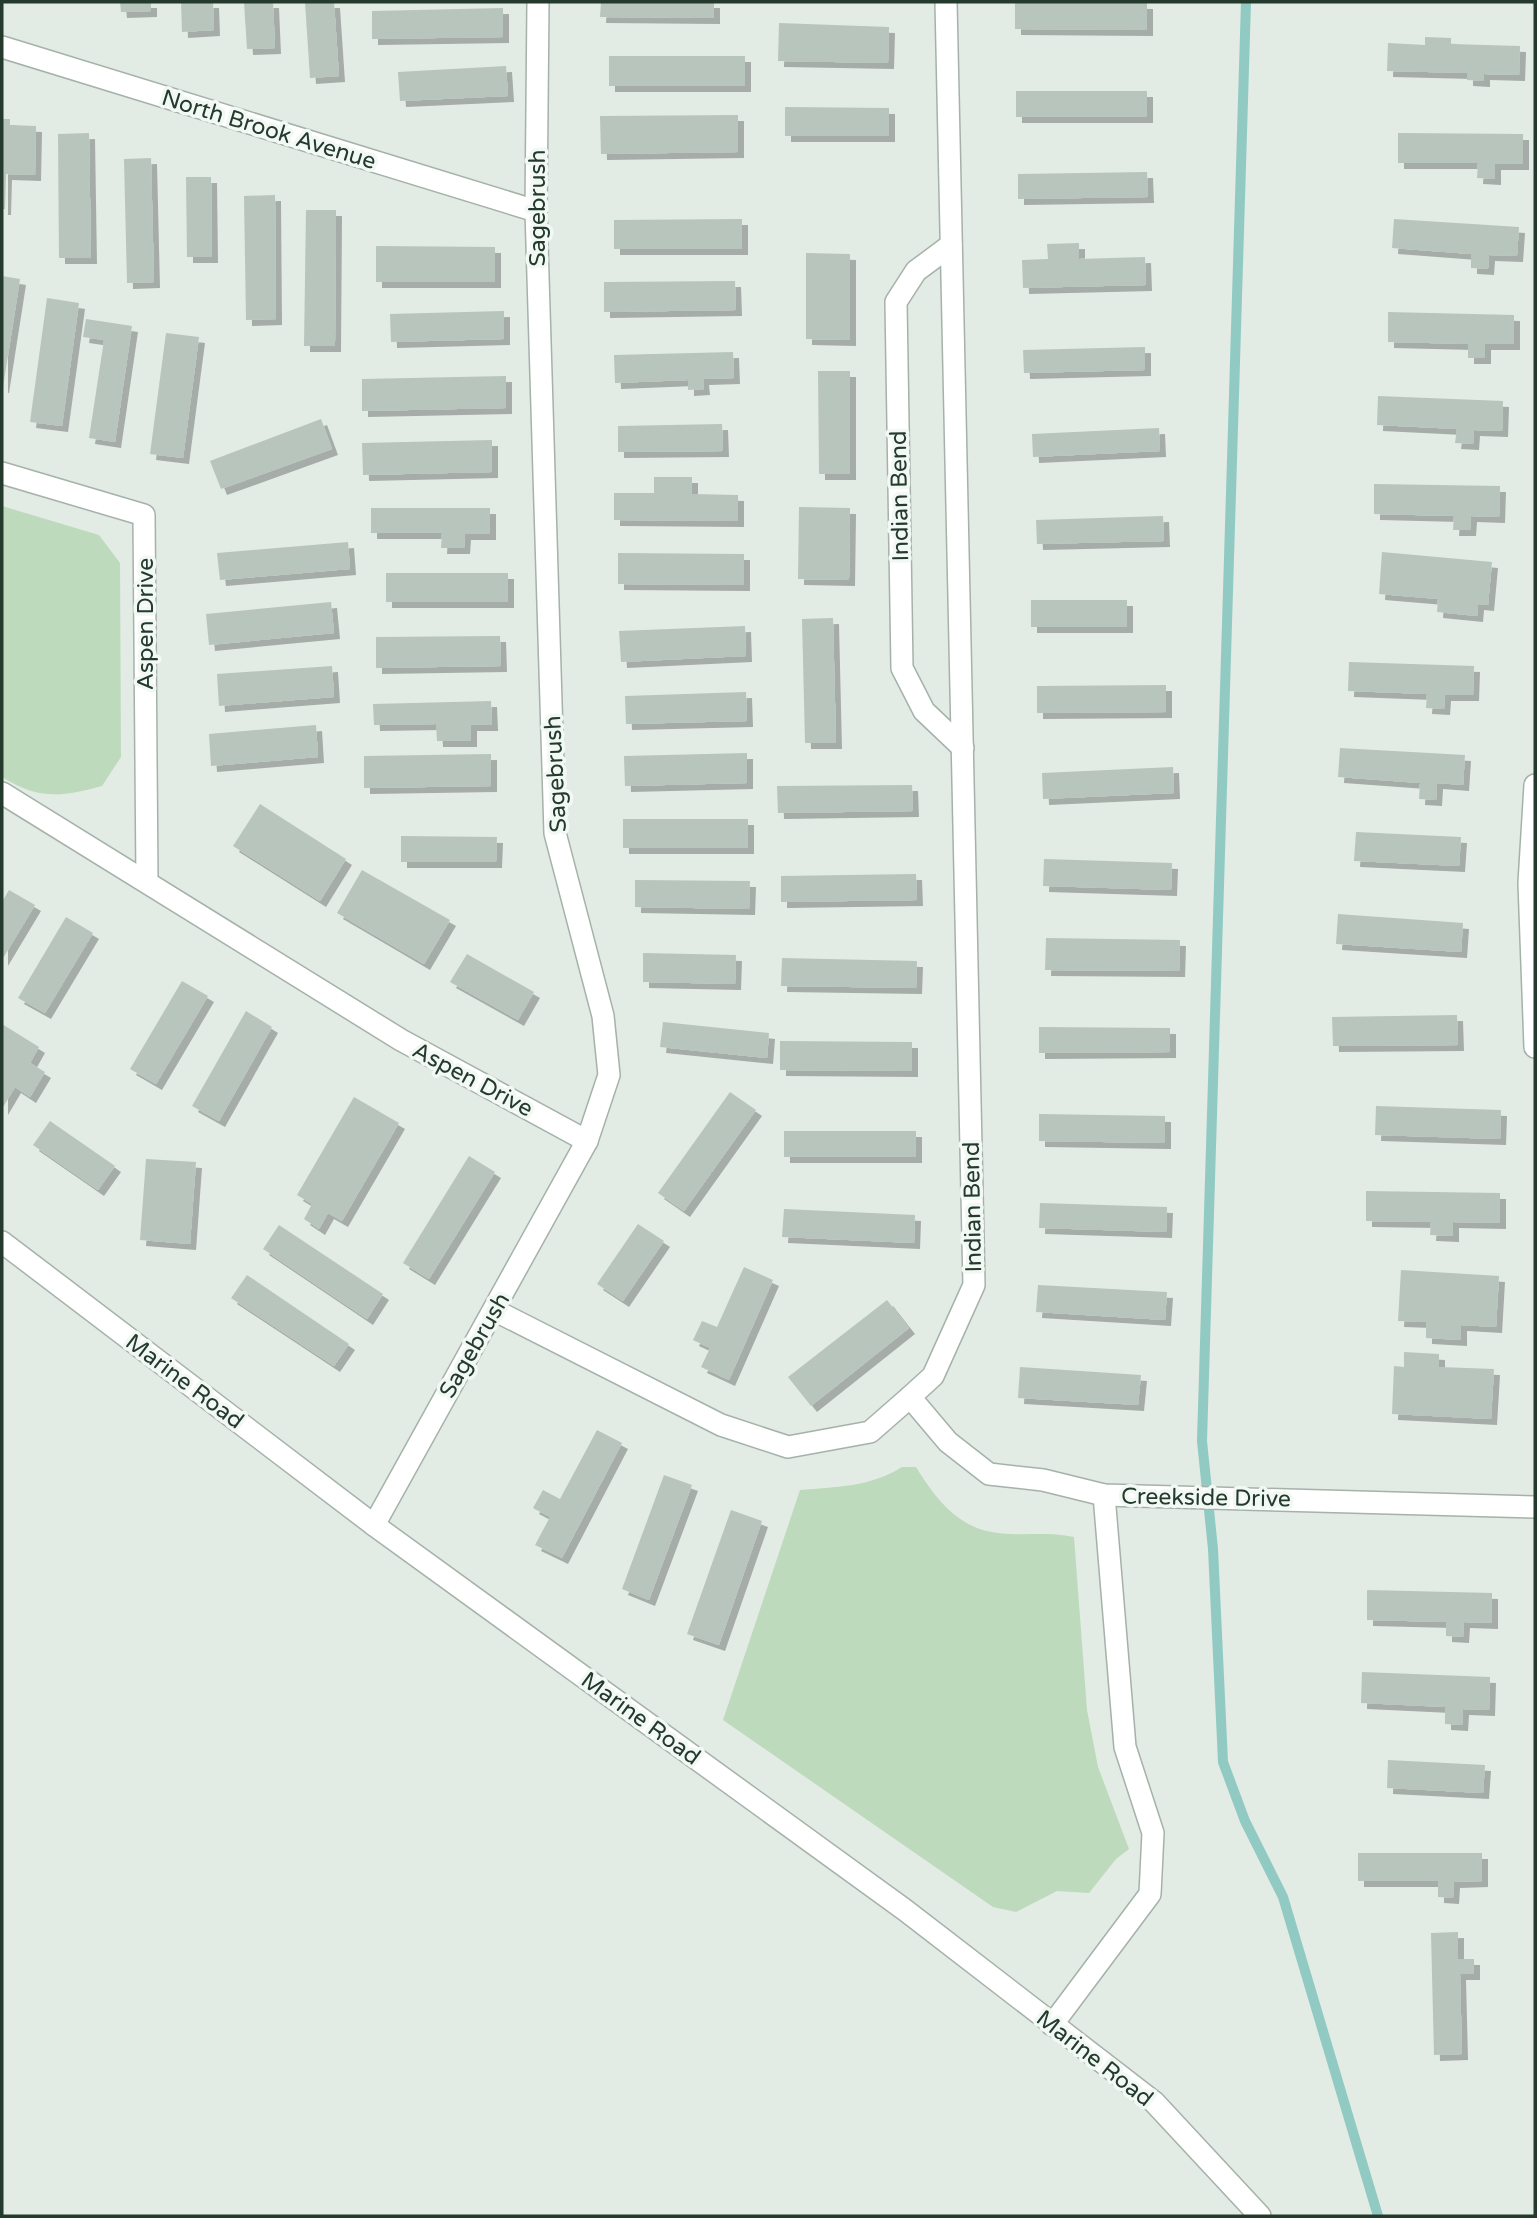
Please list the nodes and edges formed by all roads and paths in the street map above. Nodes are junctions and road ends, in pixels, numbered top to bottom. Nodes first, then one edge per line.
1 (538, 2) edge
2 (946, 2) edge
3 (2, 47) edge
4 (536, 211) junction
5 (951, 245) junction
6 (2, 473) edge
7 (962, 748) junction
8 (1535, 785) edge
9 (2, 793) edge
10 (147, 881) junction
11 (1535, 1047) edge
12 (587, 1141) junction
13 (2, 1242) edge
14 (495, 1310) junction
15 (910, 1397) junction
16 (1104, 1495) junction
17 (1535, 1507) edge
18 (374, 1525) junction
19 (1052, 2025) junction
20 (1261, 2216) edge

1 - 4 street, Sagebrush
2 - 5 street, Indian Bend
3 - 4 street, North Brook Avenue
4 - 12 street, Sagebrush
5 - 7 street, Indian Bend
5 - 7 street, Indian Bend
6 - 10 street, Aspen Drive
7 - 15 street, Indian Bend
8 - 11 street
9 - 10 street, Aspen Drive
10 - 12 street, Aspen Drive
12 - 14 street, Sagebrush
13 - 18 street, Marine Road
14 - 15 street, Indian Bend
14 - 18 street, Sagebrush
15 - 16 street, Creekside Drive
16 - 17 street, Creekside Drive
16 - 19 street
18 - 19 street, Marine Road
19 - 20 street, Marine Road

